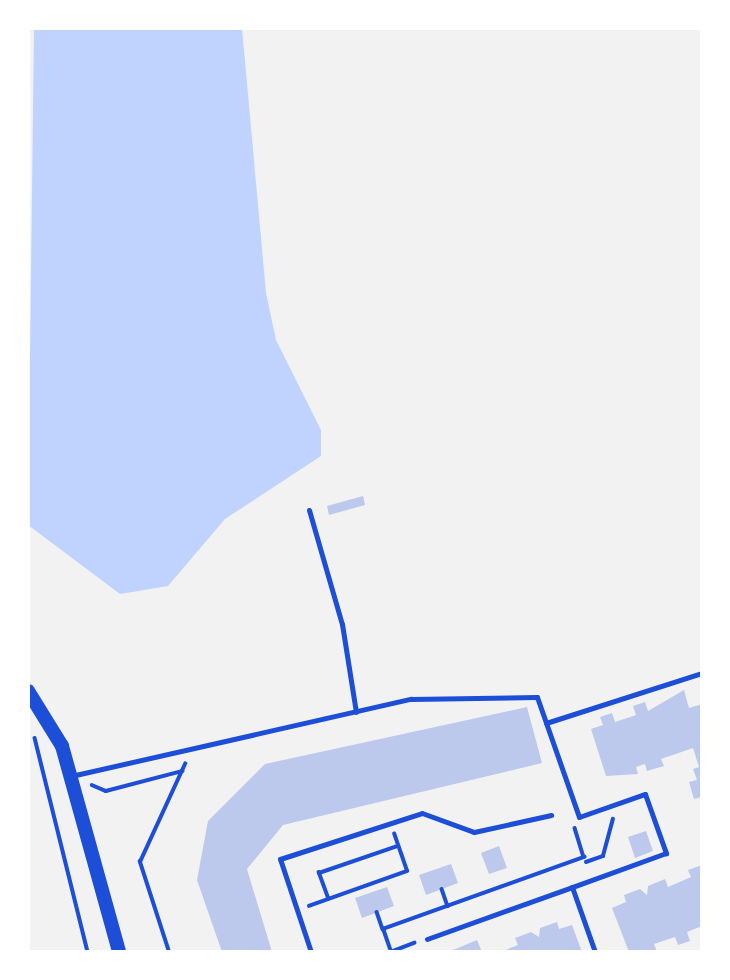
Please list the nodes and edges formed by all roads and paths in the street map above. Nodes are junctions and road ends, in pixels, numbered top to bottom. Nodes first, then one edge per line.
1 (309, 510) dead end
2 (702, 673) edge
3 (28, 691) edge
4 (356, 712) junction
5 (546, 723) junction
6 (35, 735) dead end
7 (192, 749) junction
8 (182, 771) junction
9 (71, 776) junction
10 (617, 804) junction
11 (551, 815) dead end
12 (579, 817) junction
13 (390, 824) junction
14 (398, 846) junction
15 (585, 860) junction
16 (592, 880) junction
17 (572, 887) junction
18 (442, 889) dead end
19 (328, 899) junction
20 (448, 906) junction
21 (297, 910) junction
22 (377, 912) dead end
23 (383, 929) junction
24 (427, 939) joint
25 (88, 952) edge
26 (120, 952) edge
27 (169, 952) edge
28 (311, 952) edge
29 (391, 952) edge
30 (595, 952) edge

1 - 4 lane
2 - 5 lane
3 - 9 main road
4 - 5 lane
4 - 7 lane
5 - 12 lane
6 - 25 path
7 - 8 path
7 - 9 lane
8 - 9 path
8 - 27 path
9 - 26 main road
10 - 12 lane
10 - 15 path
10 - 16 lane
11 - 13 lane
12 - 15 path
13 - 14 path
13 - 21 lane
14 - 19 path
14 - 19 path
15 - 16 path
15 - 20 path
16 - 17 lane
17 - 24 lane
17 - 30 lane
18 - 20 path
19 - 21 path
20 - 23 path
21 - 28 lane
22 - 23 path
23 - 29 path
24 - 29 path

